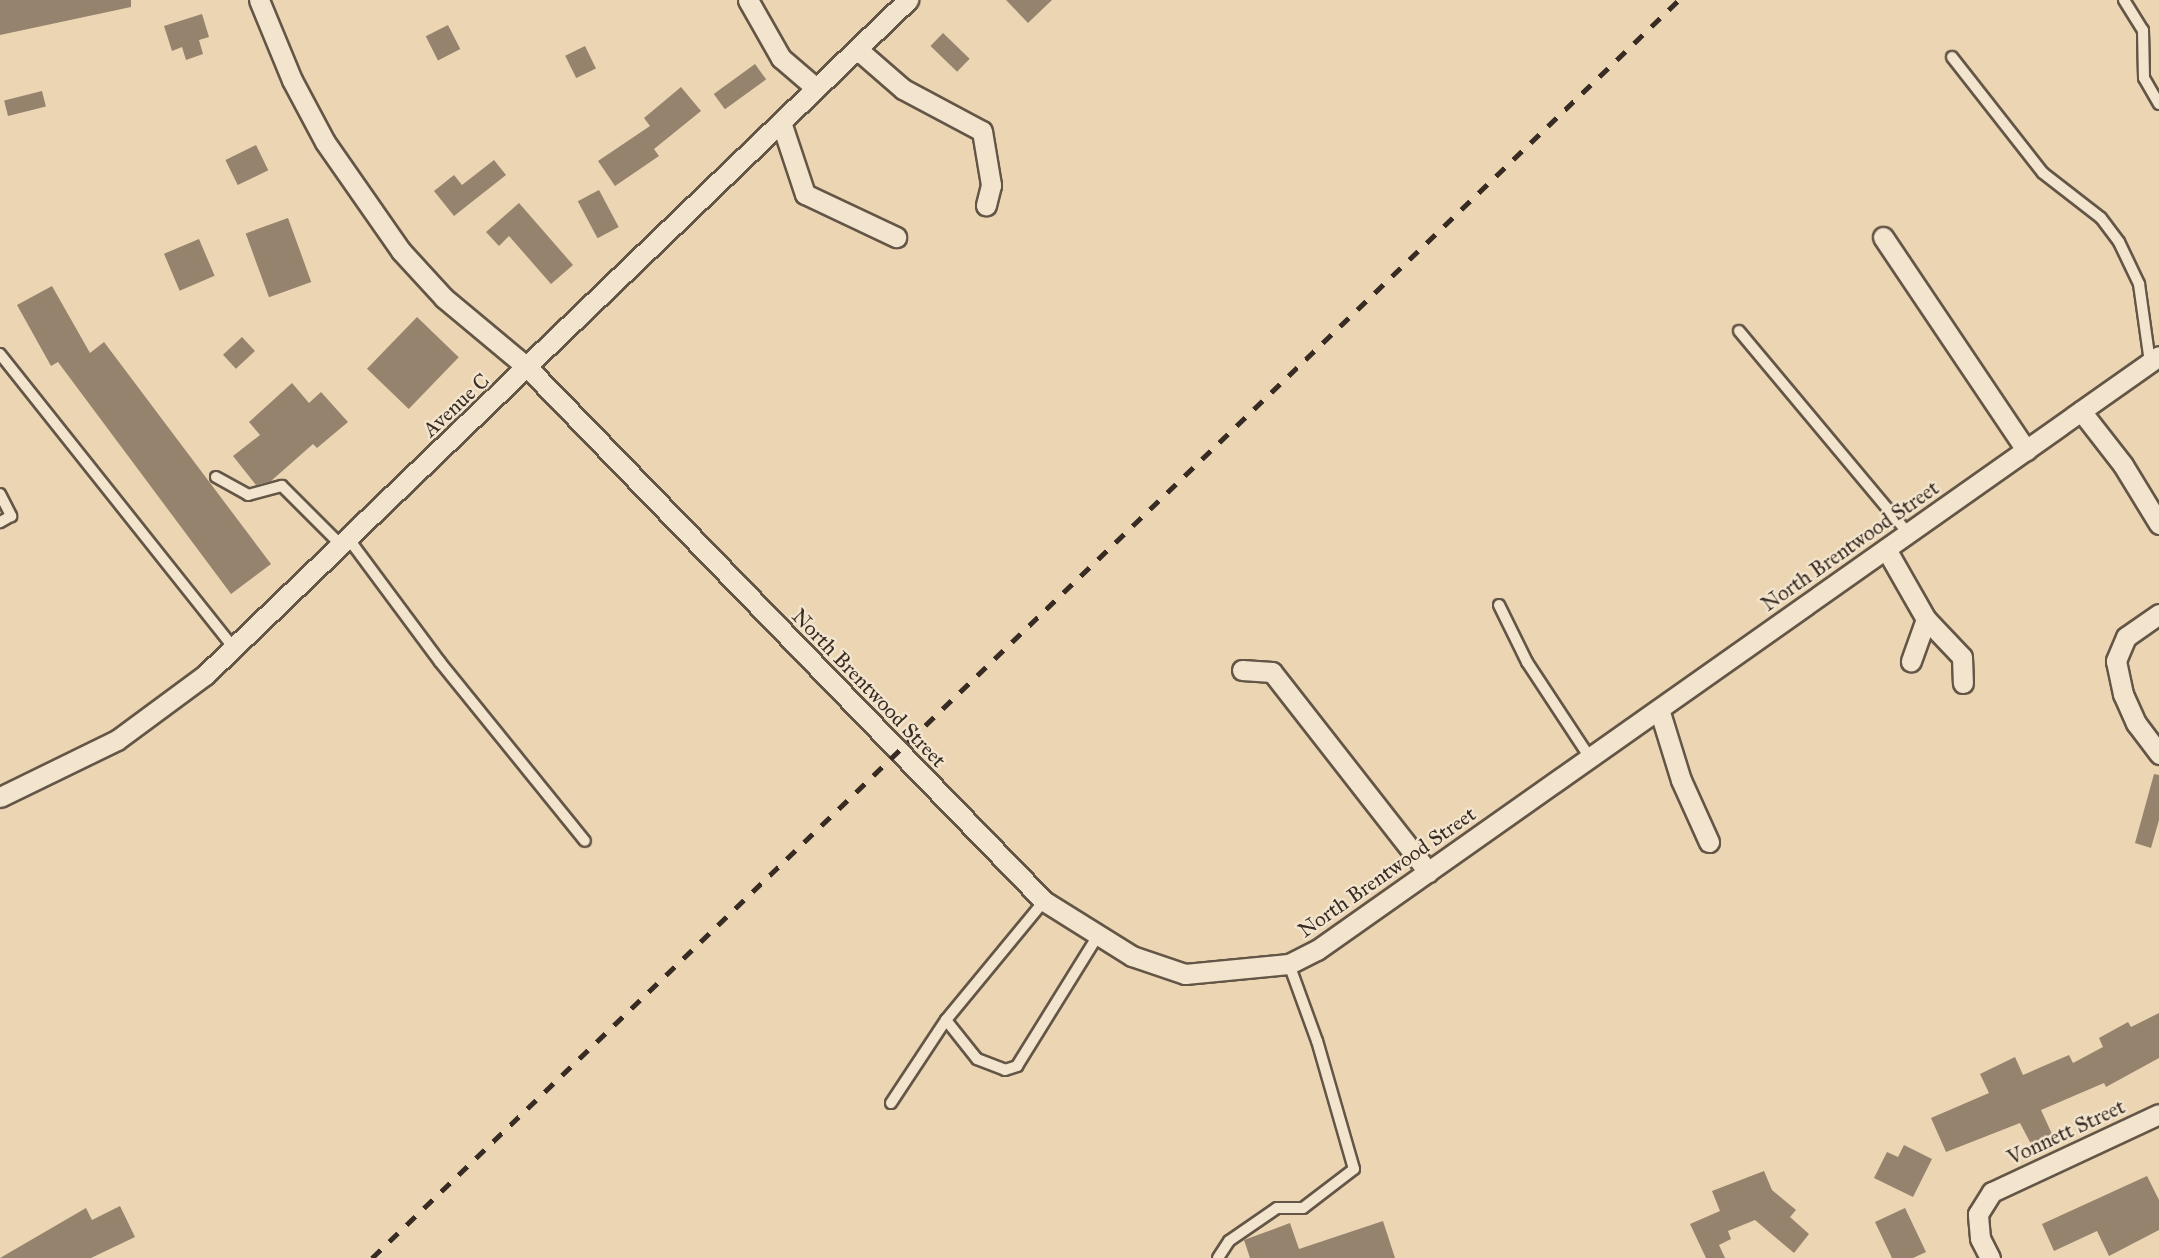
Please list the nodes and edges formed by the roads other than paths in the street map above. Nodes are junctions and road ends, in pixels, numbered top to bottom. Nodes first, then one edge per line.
1 (259, 0) edge
2 (748, 0) edge
3 (908, 0) edge
4 (2124, 0) edge
5 (856, 49) junction
6 (1952, 57) dead end
7 (816, 88) junction
8 (2159, 104) edge
9 (781, 122) junction
10 (986, 205) dead end
11 (896, 237) dead end
12 (1883, 237) dead end
13 (1739, 331) dead end
14 (0, 354) edge
15 (2155, 359) edge
16 (528, 369) junction
17 (2081, 411) junction
18 (2026, 450) junction
19 (216, 477) dead end
20 (0, 494) edge
21 (0, 522) edge
22 (2159, 524) edge
23 (1908, 533) junction
24 (345, 541) junction
25 (1886, 549) junction
26 (1499, 605) dead end
27 (2159, 614) edge
28 (1926, 619) junction
29 (234, 648) junction
30 (1911, 661) dead end
31 (1242, 670) dead end
32 (1963, 683) dead end
33 (1659, 709) junction
34 (2159, 754) edge
35 (1590, 758) junction
36 (0, 797) edge
37 (585, 841) dead end
38 (1709, 842) dead end
39 (1429, 872) junction
40 (1044, 901) junction
41 (1097, 937) junction
42 (1289, 964) junction
43 (946, 1020) junction
44 (891, 1103) dead end
45 (2159, 1114) edge
46 (1219, 1258) edge
47 (1990, 1258) edge

1 - 16 street, North Brentwood Street
2 - 7 street
3 - 5 street, Avenue C
4 - 8 lane
5 - 7 street, Avenue C
5 - 10 street
6 - 15 lane
7 - 9 street, Avenue C
9 - 11 street
9 - 16 street, Avenue C
12 - 18 street
13 - 23 lane
14 - 29 lane
15 - 17 street, North Brentwood Street
16 - 24 street, Avenue C
16 - 40 street, North Brentwood Street
17 - 18 street, North Brentwood Street
17 - 22 street
18 - 23 street, North Brentwood Street
19 - 24 lane
20 - 21 lane
23 - 25 street, North Brentwood Street
24 - 29 street, Avenue C
24 - 37 lane
25 - 28 street
25 - 33 street, North Brentwood Street
26 - 35 lane
27 - 34 street
28 - 30 street
28 - 32 street
29 - 36 street, Avenue C
31 - 39 street
33 - 35 street, North Brentwood Street
33 - 38 street
35 - 39 street, North Brentwood Street
39 - 42 street, North Brentwood Street
40 - 41 street, North Brentwood Street
40 - 43 lane
41 - 42 street, North Brentwood Street
41 - 43 lane
42 - 46 lane
43 - 44 lane
45 - 47 street, Vonnett Street

